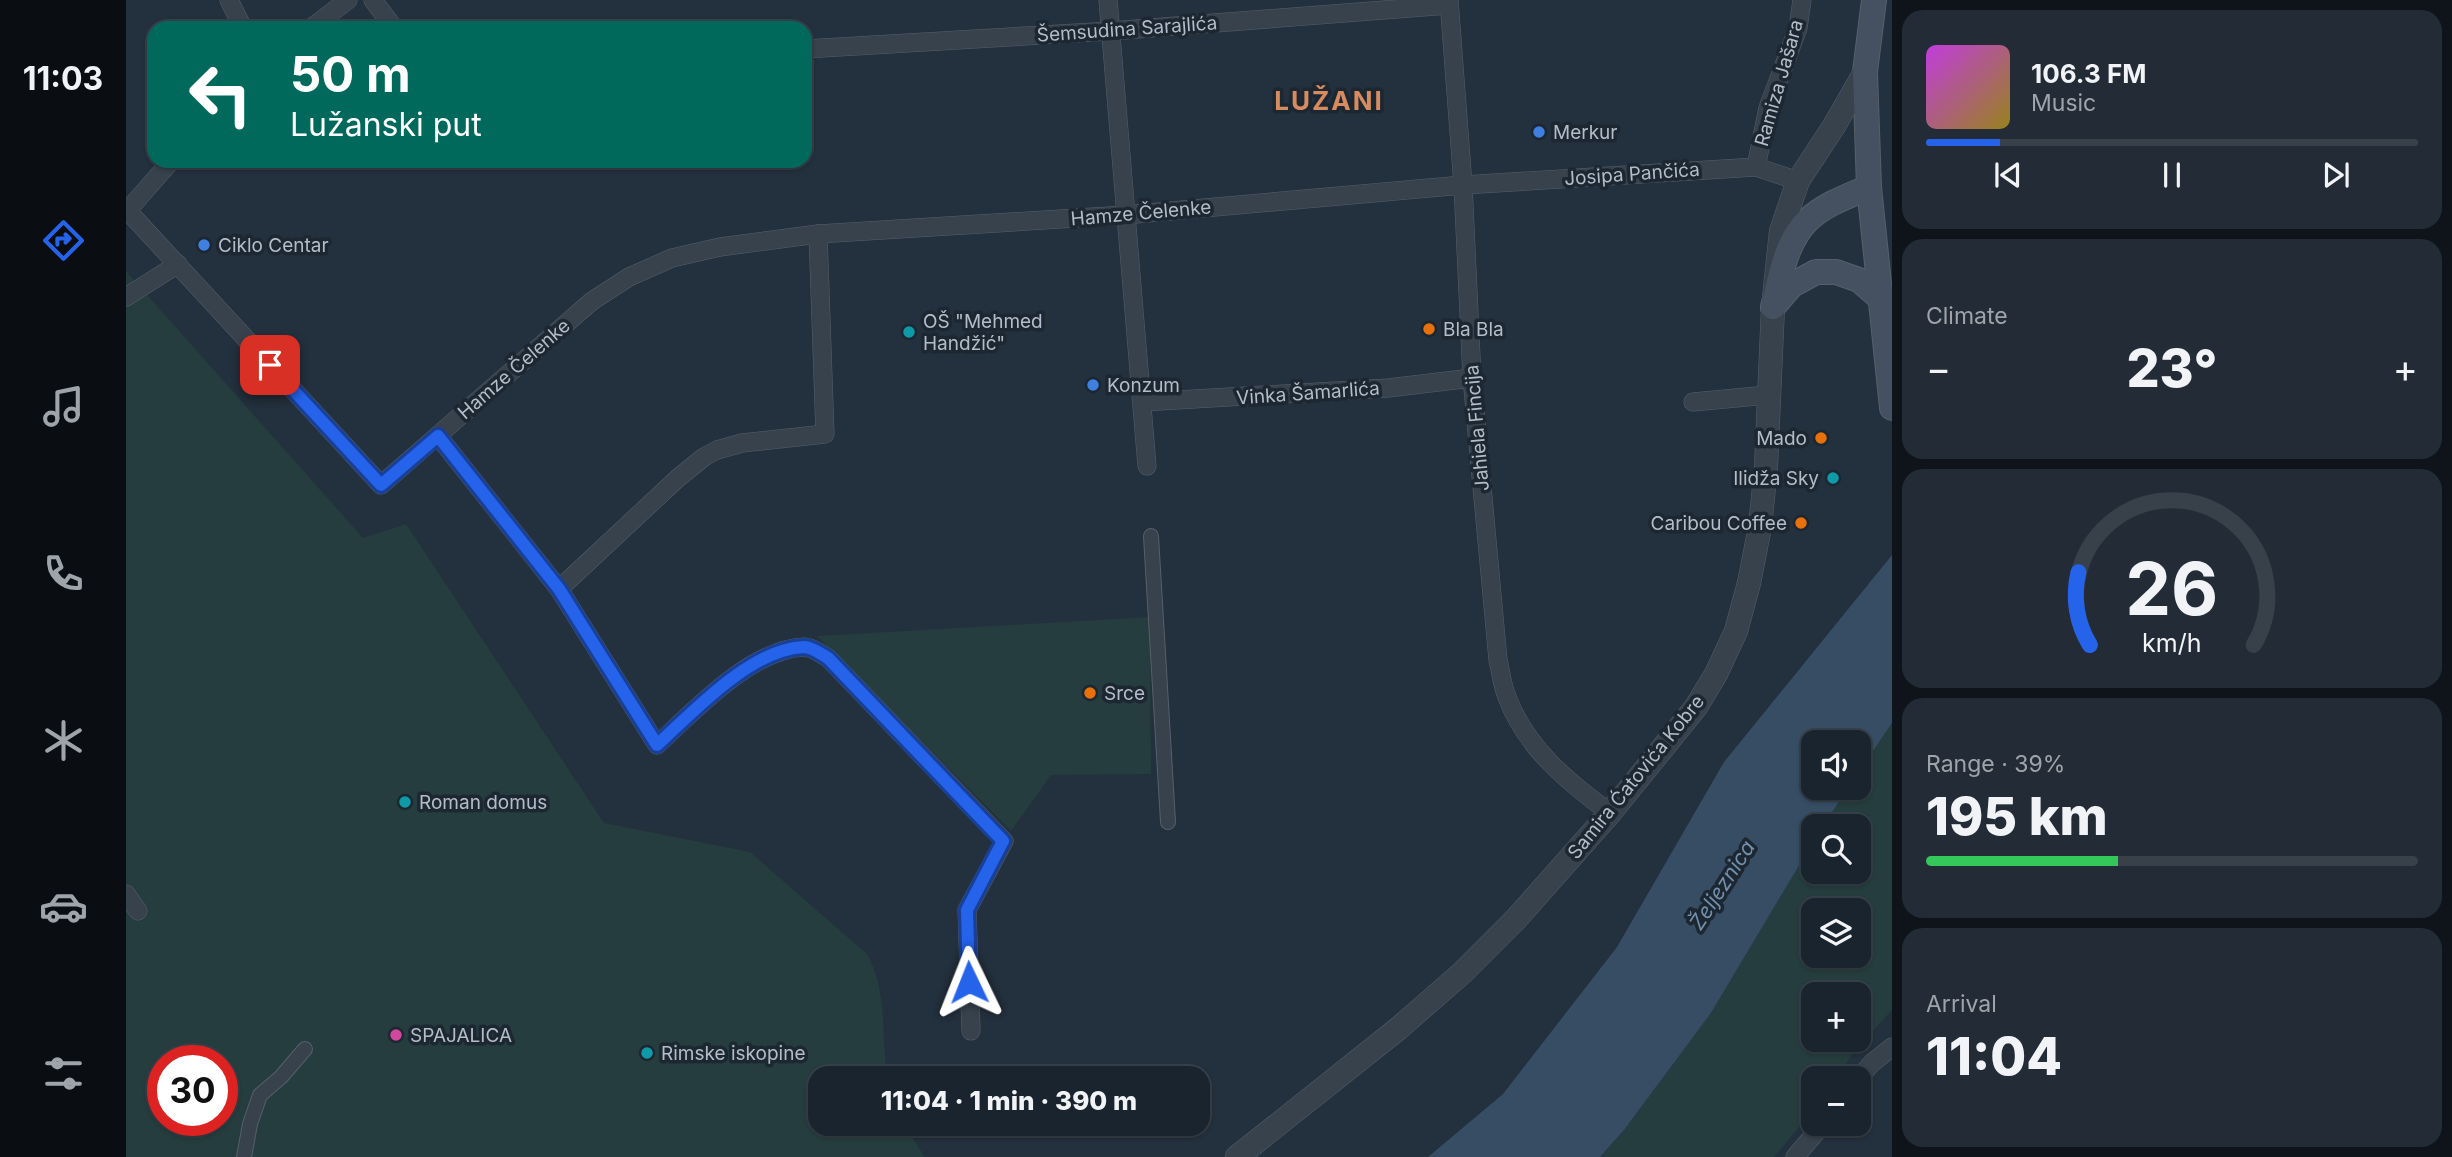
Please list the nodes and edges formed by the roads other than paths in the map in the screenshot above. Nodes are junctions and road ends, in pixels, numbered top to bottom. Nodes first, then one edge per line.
1 (229, 0) edge
2 (348, 0) edge
3 (373, 0) edge
4 (1108, 0) edge
5 (1802, 0) edge
6 (1874, 0) edge
7 (1449, 2) edge
8 (240, 21) edge
9 (320, 21) edge
10 (389, 21) edge
11 (1111, 31) junction
12 (812, 49) edge
13 (1865, 72) junction
14 (1756, 167) junction
15 (165, 168) edge
16 (1798, 181) junction
17 (1463, 185) junction
18 (1869, 187) junction
19 (127, 209) edge
20 (1125, 215) junction
21 (818, 234) junction
22 (178, 264) junction
23 (126, 297) edge
24 (1881, 299) junction
25 (1773, 307) junction
26 (1472, 378) junction
27 (1768, 395) junction
28 (1142, 402) junction
29 (1693, 402) dead end
30 (1892, 408) edge
31 (438, 436) junction
32 (1147, 466) dead end
33 (1151, 536) dead end
34 (559, 589) junction
35 (1611, 813) junction
36 (1168, 822) dead end
37 (126, 894) edge
38 (138, 911) dead end
39 (971, 1031) dead end
40 (1892, 1047) edge
41 (305, 1049) dead end
42 (1869, 1066) edge
43 (1813, 1136) edge
44 (244, 1157) edge
45 (1237, 1157) edge
46 (1795, 1157) edge

1 - 8 street
2 - 9 street
3 - 10 street
4 - 11 street
5 - 14 street, Ramiza Jašara
6 - 13 main road, Samira Ćatovića Kobre
7 - 11 street, Šemsudina Sarajlića
7 - 17 street, Jahiela Fincija
11 - 12 street, Šemsudina Sarajlića
11 - 20 street
13 - 16 street, Samira Ćatovića Kobre
13 - 18 main road, Samira Ćatovića Kobre
14 - 16 street, Josipa Pančića
14 - 17 street, Josipa Pančića
15 - 19 street
16 - 25 street, Samira Ćatovića Kobre
17 - 20 street, Hamze Čelenke
17 - 26 street, Jahiela Fincija
18 - 24 main road, Samira Ćatovića Kobre
18 - 25 main road
19 - 22 street, Hamze Čelenke
20 - 21 street, Hamze Čelenke
20 - 28 street
21 - 31 street, Hamze Čelenke
21 - 34 street
22 - 23 street
22 - 31 street, Hamze Čelenke
24 - 25 main road
24 - 30 main road, Samira Ćatovića Kobre
25 - 27 street, Samira Ćatovića Kobre
26 - 28 street, Vinka Šamarlića
26 - 35 street, Jahiela Fincija
27 - 29 street
27 - 35 street, Samira Ćatovića Kobre
28 - 32 street
31 - 34 street
33 - 36 street
34 - 39 street
35 - 45 street, Samira Ćatovića Kobre
37 - 38 street
40 - 42 street
41 - 44 street
43 - 46 street

